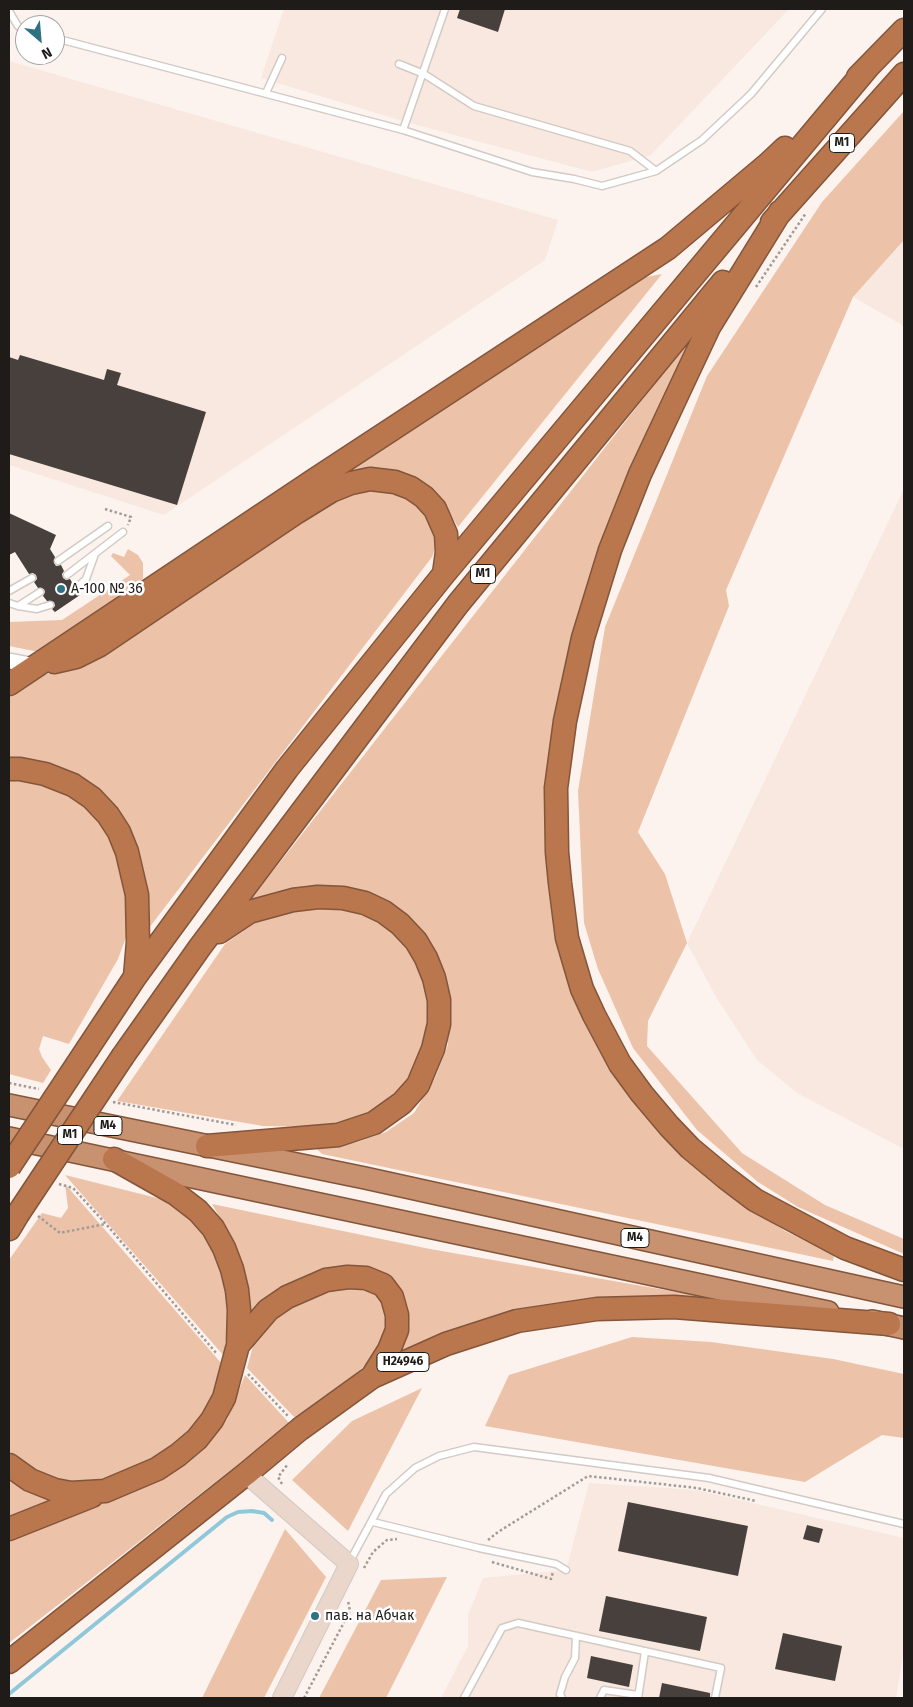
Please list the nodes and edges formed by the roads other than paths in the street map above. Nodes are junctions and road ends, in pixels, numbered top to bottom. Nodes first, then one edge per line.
1 (445, 9) edge
2 (822, 9) edge
3 (904, 30) edge
4 (65, 41) edge
5 (282, 58) dead end
6 (399, 64) dead end
7 (868, 67) junction
8 (424, 74) junction
9 (904, 74) edge
10 (266, 93) junction
11 (403, 130) junction
12 (656, 171) junction
13 (780, 212) junction
14 (108, 526) dead end
15 (123, 532) dead end
16 (95, 554) junction
17 (58, 561) dead end
18 (444, 574) junction
19 (67, 575) dead end
20 (32, 578) dead end
21 (76, 588) dead end
22 (9, 591) edge
23 (40, 592) dead end
24 (9, 603) edge
25 (50, 605) dead end
26 (18, 606) junction
27 (9, 661) edge
28 (36, 666) junction
29 (9, 684) edge
30 (9, 770) edge
31 (200, 947) junction
32 (136, 977) junction
33 (9, 1105) edge
34 (9, 1138) edge
35 (207, 1146) junction
36 (114, 1159) junction
37 (9, 1167) edge
38 (22, 1220) edge
39 (904, 1270) edge
40 (904, 1297) edge
41 (897, 1326) edge
42 (235, 1355) junction
43 (372, 1377) junction
44 (9, 1466) edge
45 (246, 1474) junction
46 (104, 1491) junction
47 (373, 1522) junction
48 (904, 1524) edge
49 (9, 1529) edge
50 (356, 1566) junction
51 (566, 1570) dead end
52 (576, 1636) junction
53 (645, 1652) junction
54 (10, 1660) edge
55 (638, 1696) edge
56 (282, 1698) edge
57 (464, 1698) edge
58 (562, 1698) edge
59 (600, 1698) edge
60 (715, 1698) edge

1 - 8 lane
2 - 12 lane
3 - 7 highway, М1
4 - 10 lane
5 - 10 lane
6 - 8 lane
7 - 18 highway, М1
7 - 28 highway
8 - 11 lane
8 - 12 lane
9 - 13 highway, М1
10 - 11 lane
11 - 12 lane
13 - 31 highway, М1
13 - 39 highway
14 - 17 lane
15 - 16 lane
16 - 19 lane
16 - 21 lane
18 - 28 highway
18 - 32 highway, М1
20 - 22 lane
23 - 26 lane
24 - 26 lane
25 - 26 lane
27 - 28 street
28 - 29 highway
30 - 32 highway
31 - 35 highway
31 - 38 highway, М1, bridge
32 - 37 highway, М1, bridge
33 - 35 highway, М4
34 - 36 highway, М4
35 - 40 highway, М4
36 - 41 highway, М4
36 - 42 highway
41 - 43 highway, Н24946
42 - 43 highway
42 - 46 highway
43 - 45 highway, Н24946
44 - 46 highway
45 - 50 main road
45 - 54 highway, Н24946
46 - 49 highway
47 - 48 lane
47 - 50 lane
47 - 51 lane
50 - 56 main road
52 - 53 lane
52 - 57 lane
52 - 58 lane
53 - 55 lane
53 - 60 lane
55 - 59 lane

